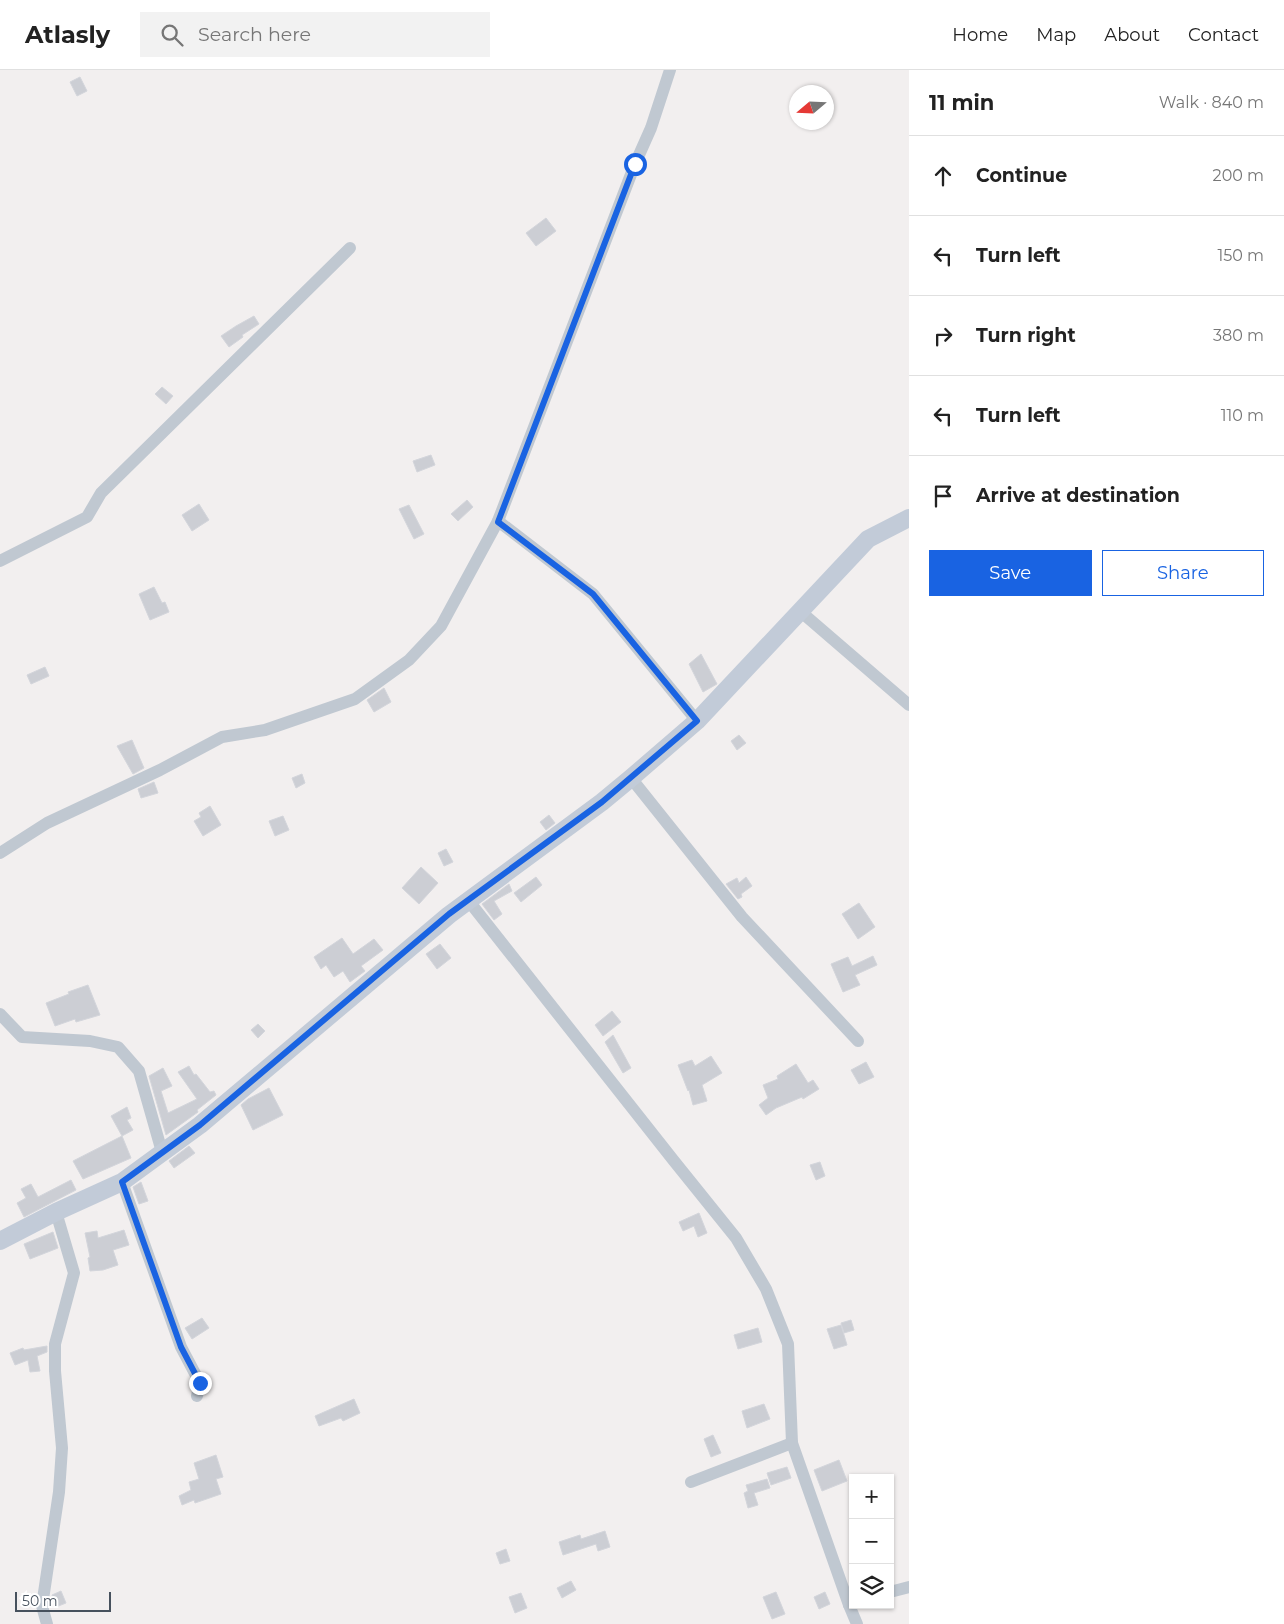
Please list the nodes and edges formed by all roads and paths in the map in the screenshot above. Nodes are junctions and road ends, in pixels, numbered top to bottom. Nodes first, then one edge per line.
1 (670, 70) edge
2 (350, 248) dead end
3 (909, 518) edge
4 (498, 522) junction
5 (0, 561) edge
6 (800, 612) junction
7 (909, 705) edge
8 (697, 721) junction
9 (631, 778) junction
10 (0, 853) edge
11 (468, 900) junction
12 (0, 1014) edge
13 (858, 1041) dead end
14 (162, 1152) junction
15 (122, 1182) junction
16 (56, 1212) junction
17 (0, 1241) edge
18 (197, 1396) dead end
19 (792, 1443) junction
20 (691, 1482) dead end
21 (909, 1587) edge
22 (894, 1591) edge
23 (849, 1599) edge
24 (852, 1609) edge
25 (47, 1624) edge
26 (857, 1624) edge

1 - 4 street
2 - 5 street
3 - 6 street
4 - 8 street
4 - 10 street
6 - 7 street
6 - 8 street
8 - 9 street
9 - 11 street
9 - 13 street
11 - 14 street
11 - 19 street
12 - 14 street
14 - 15 street
15 - 16 street
15 - 18 street
16 - 17 street
16 - 25 street
19 - 20 street
19 - 23 street
21 - 22 street
24 - 26 street

